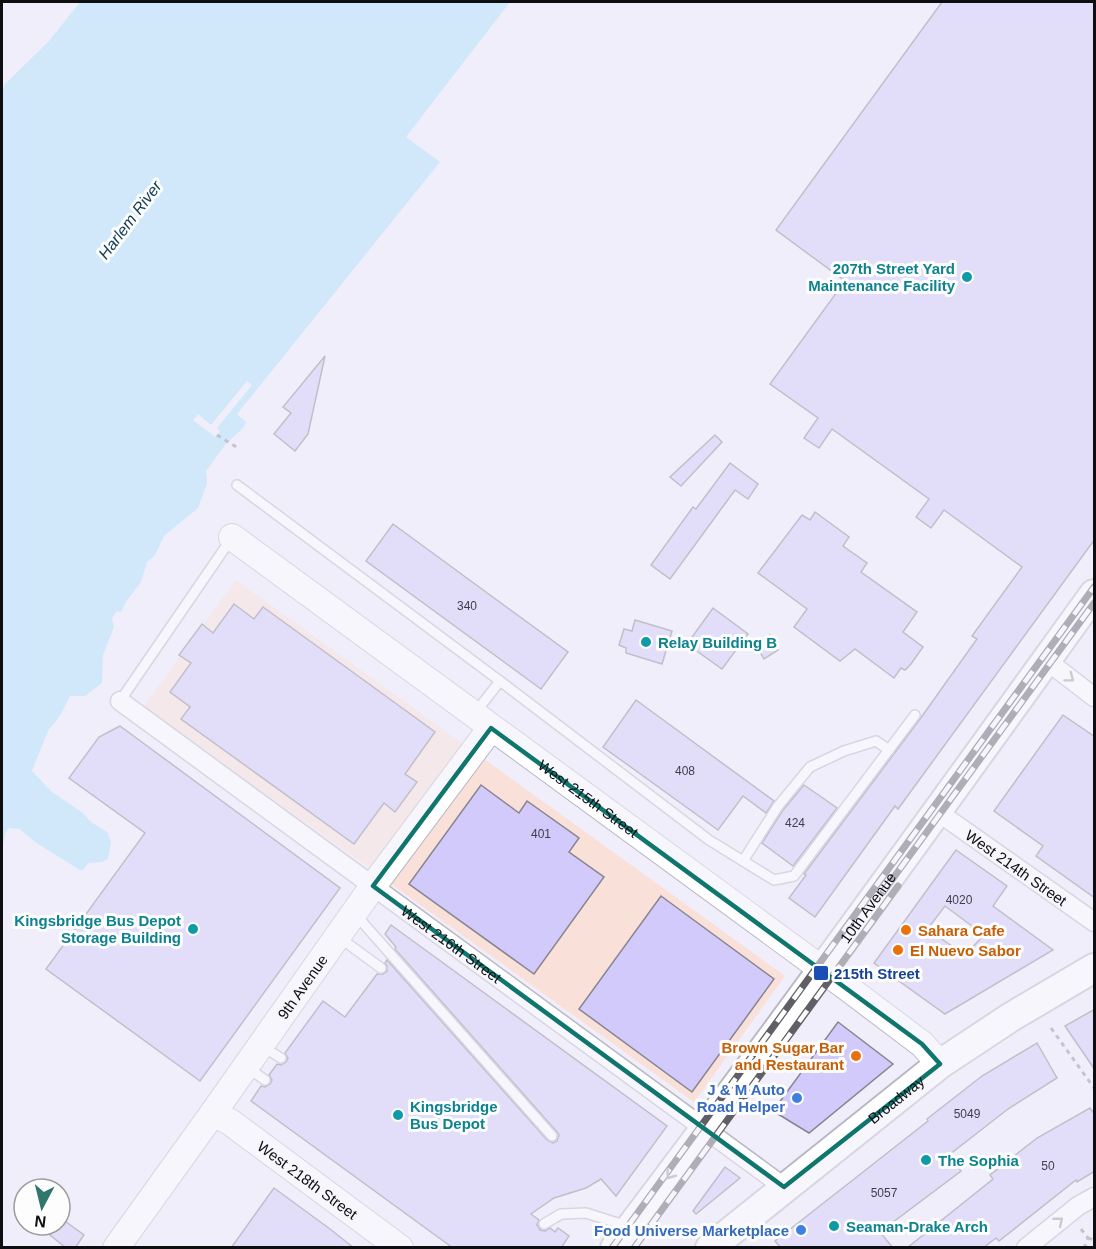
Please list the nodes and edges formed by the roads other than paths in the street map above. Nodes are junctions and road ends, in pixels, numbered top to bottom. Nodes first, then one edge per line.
1 (237, 485) dead end
2 (232, 537) joint
3 (1095, 594) edge
4 (1046, 660) junction
5 (500, 681) junction
6 (1095, 697) edge
7 (120, 701) joint
8 (915, 715) dead end
9 (483, 722) junction
10 (889, 750) junction
11 (938, 812) junction
12 (743, 861) junction
13 (373, 886) junction
14 (354, 913) junction
15 (1095, 922) edge
16 (338, 936) junction
17 (381, 968) dead end
18 (1095, 968) edge
19 (821, 969) junction
20 (940, 1064) junction
21 (213, 1113) junction
22 (705, 1128) junction
23 (552, 1136) dead end
24 (784, 1187) junction
25 (1095, 1197) edge
26 (544, 1224) dead end
27 (623, 1237) edge
28 (116, 1248) edge
29 (400, 1248) edge
30 (710, 1248) edge
31 (1026, 1248) edge

1 - 5 lane
2 - 7 lane
2 - 9 street, West 215th Street
3 - 4 main road, 10th Avenue
4 -> 6 street
4 - 11 main road, 10th Avenue
5 - 9 lane
5 - 12 lane
7 - 13 street, West 216th Street
8 - 10 lane
9 - 13 street, 9th Avenue
9 - 19 street, West 215th Street
10 - 12 lane
10 - 12 lane
11 - 15 street, West 214th Street
11 - 19 main road, 10th Avenue
13 - 14 street, 9th Avenue
13 - 22 street, West 216th Street
14 - 16 street, 9th Avenue
14 - 23 lane
16 - 17 lane
16 - 21 street, 9th Avenue
18 - 20 main road, Broadway
19 - 20 street, West 215th Street
19 - 22 main road, 10th Avenue
20 - 24 main road, Broadway
21 - 28 street, 9th Avenue
21 - 29 street, West 218th Street
22 - 24 street, West 216th Street
22 -> 27 main road, 10th Avenue
24 - 30 main road, Broadway
31 -> 25 street
26 - 27 lane

